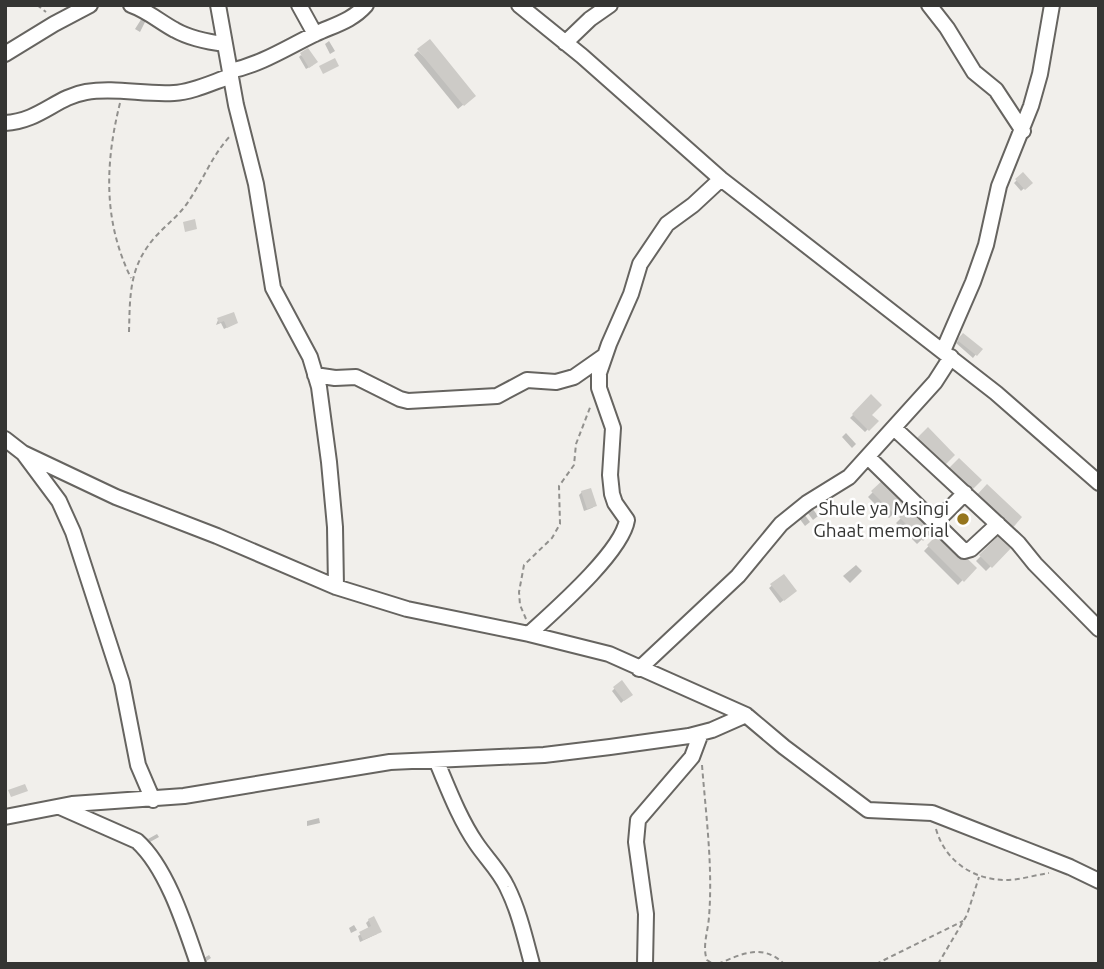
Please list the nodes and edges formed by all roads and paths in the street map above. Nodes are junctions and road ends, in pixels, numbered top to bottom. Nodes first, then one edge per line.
1 (90, 5) edge
2 (131, 5) edge
3 (218, 5) edge
4 (299, 5) edge
5 (366, 5) edge
6 (519, 5) edge
7 (528, 5) edge
8 (610, 5) edge
9 (929, 5) edge
10 (1052, 5) edge
11 (541, 22) junction
12 (315, 34) junction
13 (565, 43) junction
14 (225, 44) junction
15 (5, 54) edge
16 (231, 74) junction
17 (123, 90) junction
18 (5, 122) edge
19 (242, 124) junction
20 (1023, 131) junction
21 (721, 179) junction
22 (132, 279) junction
23 (129, 332) dead end
24 (946, 354) junction
25 (605, 355) junction
26 (315, 375) junction
27 (598, 388) junction
28 (894, 428) junction
29 (5, 439) edge
30 (23, 453) junction
31 (868, 457) junction
32 (1099, 483) edge
33 (965, 494) junction
34 (935, 523) junction
35 (998, 524) junction
36 (336, 587) junction
37 (1099, 629) edge
38 (532, 631) junction
39 (639, 669) junction
40 (746, 715) junction
41 (701, 733) junction
42 (436, 760) junction
43 (702, 764) dead end
44 (153, 800) junction
45 (60, 806) junction
46 (932, 813) junction
47 (5, 817) edge
48 (1070, 867) junction
49 (979, 877) junction
50 (1099, 881) edge
51 (963, 921) junction
52 (198, 964) edge
53 (532, 964) edge
54 (645, 964) edge
55 (713, 964) edge
56 (718, 964) edge
57 (784, 964) edge
58 (876, 964) edge
59 (938, 964) edge

1 - 15 street
2 - 14 street
3 - 14 street
4 - 12 street
5 - 12 street
6 - 11 street
7 - 11 street
8 - 13 street
9 - 20 street
10 - 20 street
11 - 13 street
12 - 16 street
13 - 21 street
14 - 16 street
16 - 17 street
16 - 19 street
17 - 18 street
17 - 22 path
19 - 22 path
19 - 26 street
20 - 24 street
21 - 24 street
21 - 25 street
22 - 23 path
24 - 28 street
24 - 32 street
25 - 26 street
25 - 27 street
26 - 36 street
27 - 38 path
27 - 38 street
28 - 31 street
28 - 33 street
29 - 30 street
30 - 36 street
30 - 44 street
31 - 34 street
31 - 39 street
33 - 34 street
33 - 35 street
34 - 35 street
35 - 37 street
36 - 38 street
38 - 39 street
39 - 40 street
40 - 41 street
40 - 46 street
41 - 42 street
41 - 54 street
42 - 44 street
42 - 53 street
43 - 55 path
44 - 45 street
45 - 47 street
45 - 52 street
46 - 48 street
46 - 49 path
48 - 49 path
48 - 50 street
49 - 51 path
51 - 58 path
51 - 59 path
56 - 57 path

